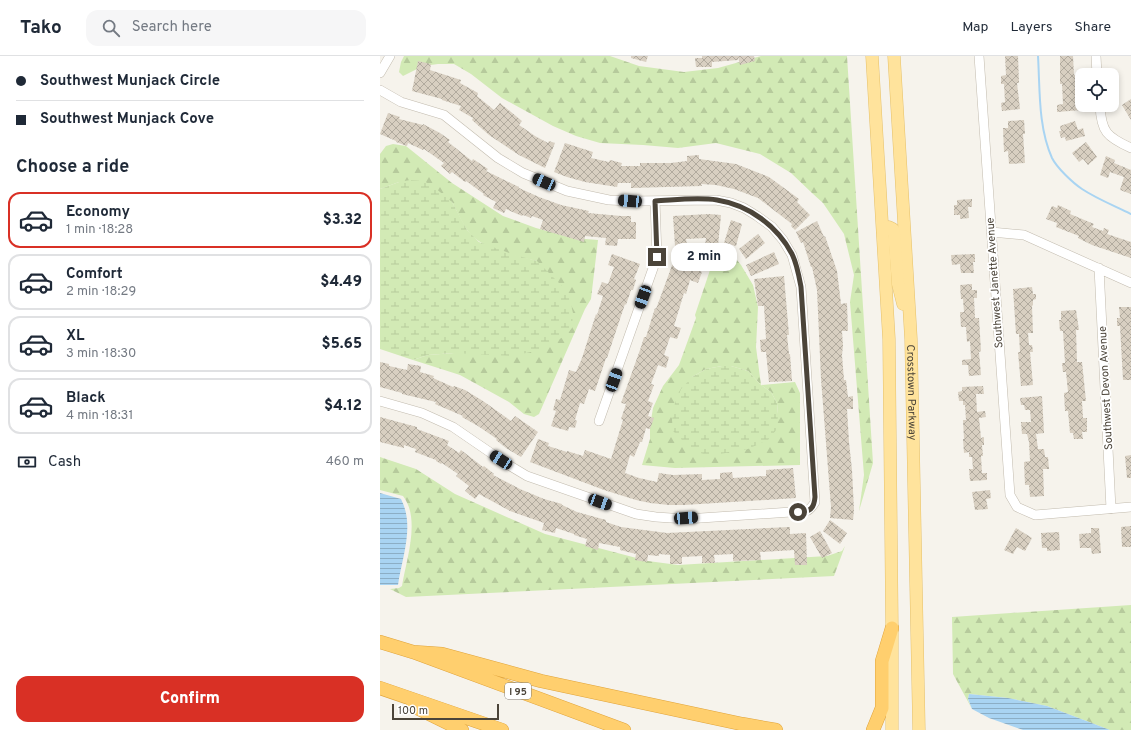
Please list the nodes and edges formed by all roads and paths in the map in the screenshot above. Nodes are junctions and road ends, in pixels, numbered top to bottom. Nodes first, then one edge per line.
1 (390, 56) edge
2 (872, 56) edge
3 (894, 56) edge
4 (979, 56) edge
5 (1096, 56) edge
6 (1097, 68) edge
7 (380, 73) edge
8 (380, 90) edge
9 (1101, 112) edge
10 (1131, 148) edge
11 (655, 201) junction
12 (883, 232) junction
13 (991, 232) junction
14 (1099, 268) junction
15 (1131, 283) edge
16 (910, 320) junction
17 (380, 401) edge
18 (599, 421) dead end
19 (1131, 507) edge
20 (1110, 509) junction
21 (892, 628) junction
22 (380, 642) edge
23 (413, 652) junction
24 (380, 688) edge
25 (393, 692) junction
26 (462, 730) edge
27 (502, 730) edge
28 (624, 730) edge
29 (776, 730) edge
30 (874, 730) edge
31 (892, 730) edge
32 (919, 730) edge

1 - 7 street
2 - 12 main road, Crosstown Parkway
3 - 16 main road, Crosstown Parkway
4 - 13 street, Southwest Janette Avenue
5 - 6 street
8 - 11 street
9 - 10 street
11 - 17 street
11 - 18 street
12 - 16 main road
12 - 21 main road, Crosstown Parkway
13 - 14 street
13 - 20 street, Southwest Janette Avenue
14 - 15 street
14 - 20 street, Southwest Devon Avenue
16 - 32 main road, Crosstown Parkway
19 - 20 street
21 - 30 highway
21 - 31 main road, Crosstown Parkway
22 - 23 highway, I 95
23 - 28 highway, I 95
23 - 29 highway
24 - 25 highway
25 - 26 highway
25 - 27 highway

